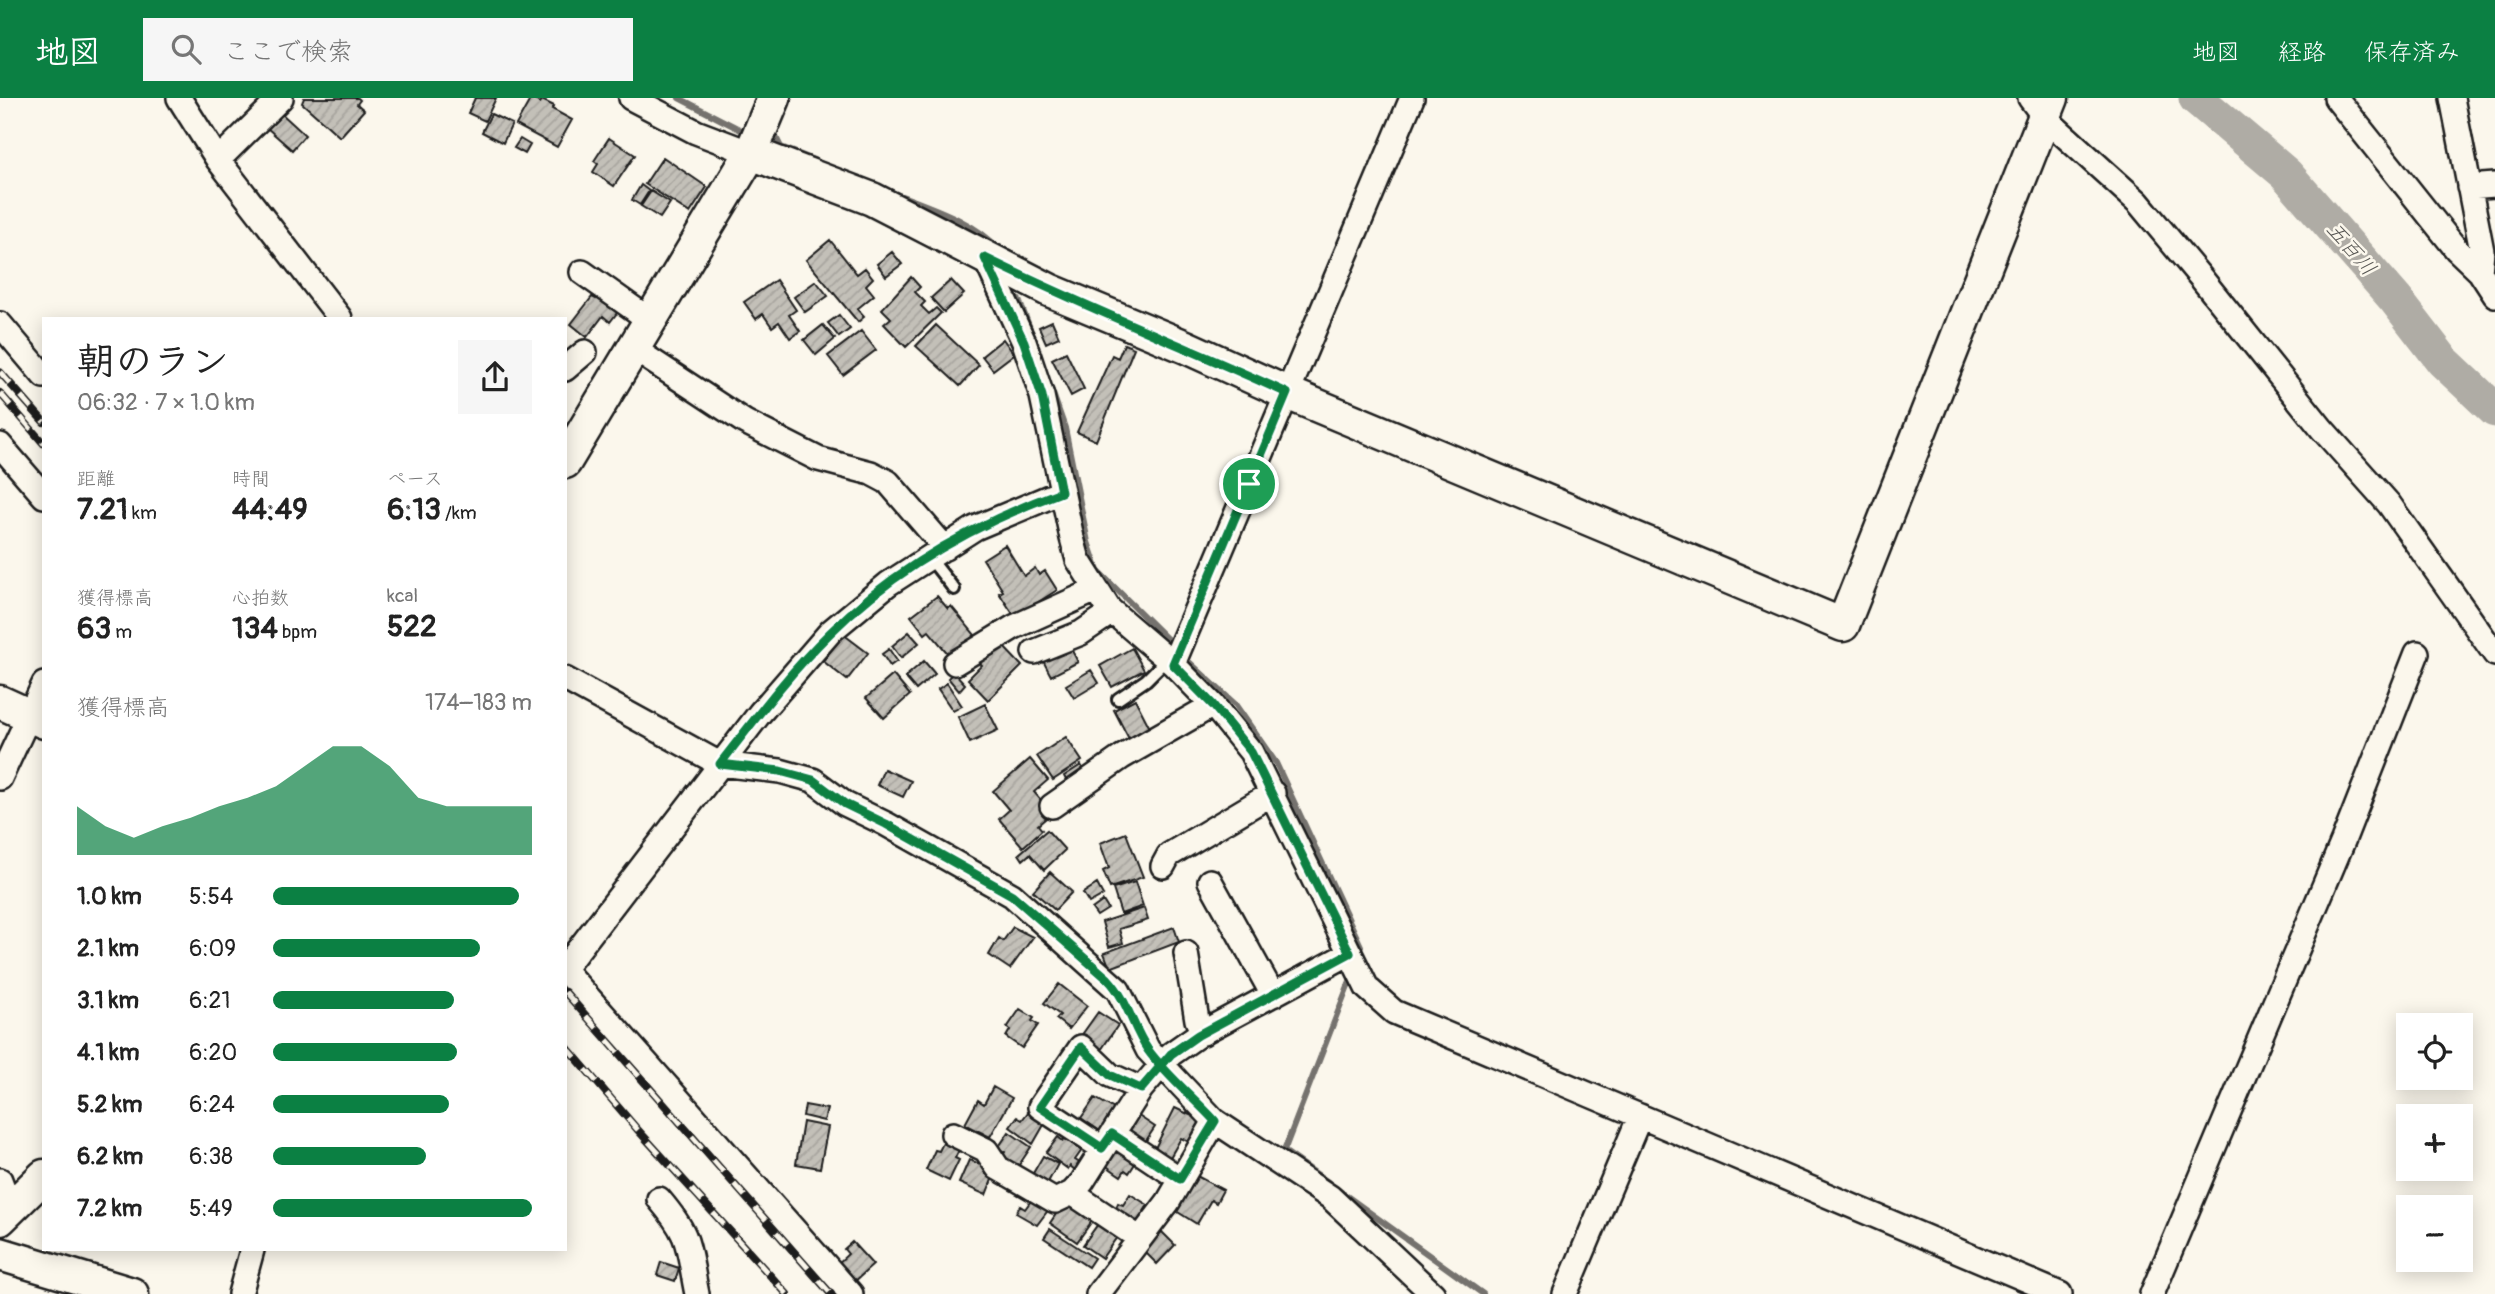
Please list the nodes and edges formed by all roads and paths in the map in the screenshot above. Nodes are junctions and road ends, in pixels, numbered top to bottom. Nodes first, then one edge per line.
1 (179, 98) edge
2 (281, 98) edge
3 (631, 98) edge
4 (774, 98) edge
5 (1412, 98) edge
6 (2336, 98) edge
7 (2452, 98) edge
8 (2044, 104) edge
9 (751, 153) junction
10 (218, 160) junction
11 (2495, 185) edge
12 (2469, 187) junction
13 (985, 258) junction
14 (582, 272) dead end
15 (2480, 272) junction
16 (2495, 295) edge
17 (339, 317) edge
18 (651, 321) junction
19 (0, 324) edge
20 (634, 349) junction
21 (585, 352) dead end
22 (567, 367) edge
23 (42, 374) edge
24 (1287, 393) junction
25 (0, 445) edge
26 (567, 459) edge
27 (1061, 492) junction
28 (42, 494) edge
29 (937, 552) junction
30 (954, 589) dead end
31 (1096, 590) junction
32 (1112, 612) junction
33 (1034, 652) dead end
34 (2417, 653) dead end
35 (2495, 654) edge
36 (1170, 662) junction
37 (955, 663) dead end
38 (567, 680) edge
39 (42, 693) edge
40 (1118, 699) dead end
41 (0, 702) edge
42 (1213, 705) junction
43 (36, 719) edge
44 (720, 764) junction
45 (0, 778) edge
46 (1273, 793) junction
47 (1052, 806) dead end
48 (1163, 866) dead end
49 (1210, 881) dead end
50 (1186, 953) dead end
51 (1351, 956) junction
52 (567, 966) edge
53 (567, 971) edge
54 (1273, 995) junction
55 (1203, 1033) junction
56 (1162, 1064) junction
57 (1141, 1089) junction
58 (1640, 1116) junction
59 (1215, 1121) junction
60 (953, 1133) dead end
61 (1107, 1141) junction
62 (42, 1177) edge
63 (1180, 1179) junction
64 (1072, 1193) junction
65 (659, 1199) dead end
66 (4, 1203) edge
67 (1139, 1238) junction
68 (252, 1251) edge
69 (0, 1254) edge
70 (66, 1285) edge
71 (132, 1294) edge
72 (240, 1294) edge
73 (697, 1294) edge
74 (851, 1294) edge
75 (1098, 1294) edge
76 (1433, 1294) edge
77 (1565, 1294) edge
78 (2060, 1294) edge
79 (2152, 1294) edge

1 - 10 street
2 - 10 street
3 - 9 street
4 - 9 street
5 - 24 street
6 - 15 street
7 - 12 street
8 - 24 street
8 - 35 street
9 - 13 street
9 - 18 street
10 - 17 street
11 - 12 street
12 - 15 street
13 - 24 street
13 - 27 street
14 - 18 street
15 - 16 street
18 - 20 street
19 - 23 street
20 - 26 street
20 - 29 street
21 - 22 street
24 - 36 street
25 - 28 street
27 - 29 street
27 - 31 street
29 - 30 lane
29 - 44 street
31 - 32 street
31 - 37 street
32 - 33 street
32 - 36 street
34 - 79 street
36 - 40 lane
36 - 42 street
38 - 44 street
39 - 43 street
41 - 43 street
42 - 46 street
42 - 47 street
43 - 45 street
44 - 52 street
44 - 56 street
46 - 48 street
46 - 51 street
49 - 54 street
50 - 55 street
51 - 54 street
51 - 58 street
53 - 74 street
54 - 55 street
55 - 56 street
56 - 57 street
56 - 59 street
57 - 61 street
57 - 61 street
58 - 77 street
58 - 78 street
59 - 63 street
59 - 76 street
60 - 64 street
61 - 63 street
61 - 64 street
62 - 66 street
63 - 67 street
64 - 67 street
65 - 73 street
67 - 75 street
68 - 72 street
69 - 70 street
70 - 71 street

